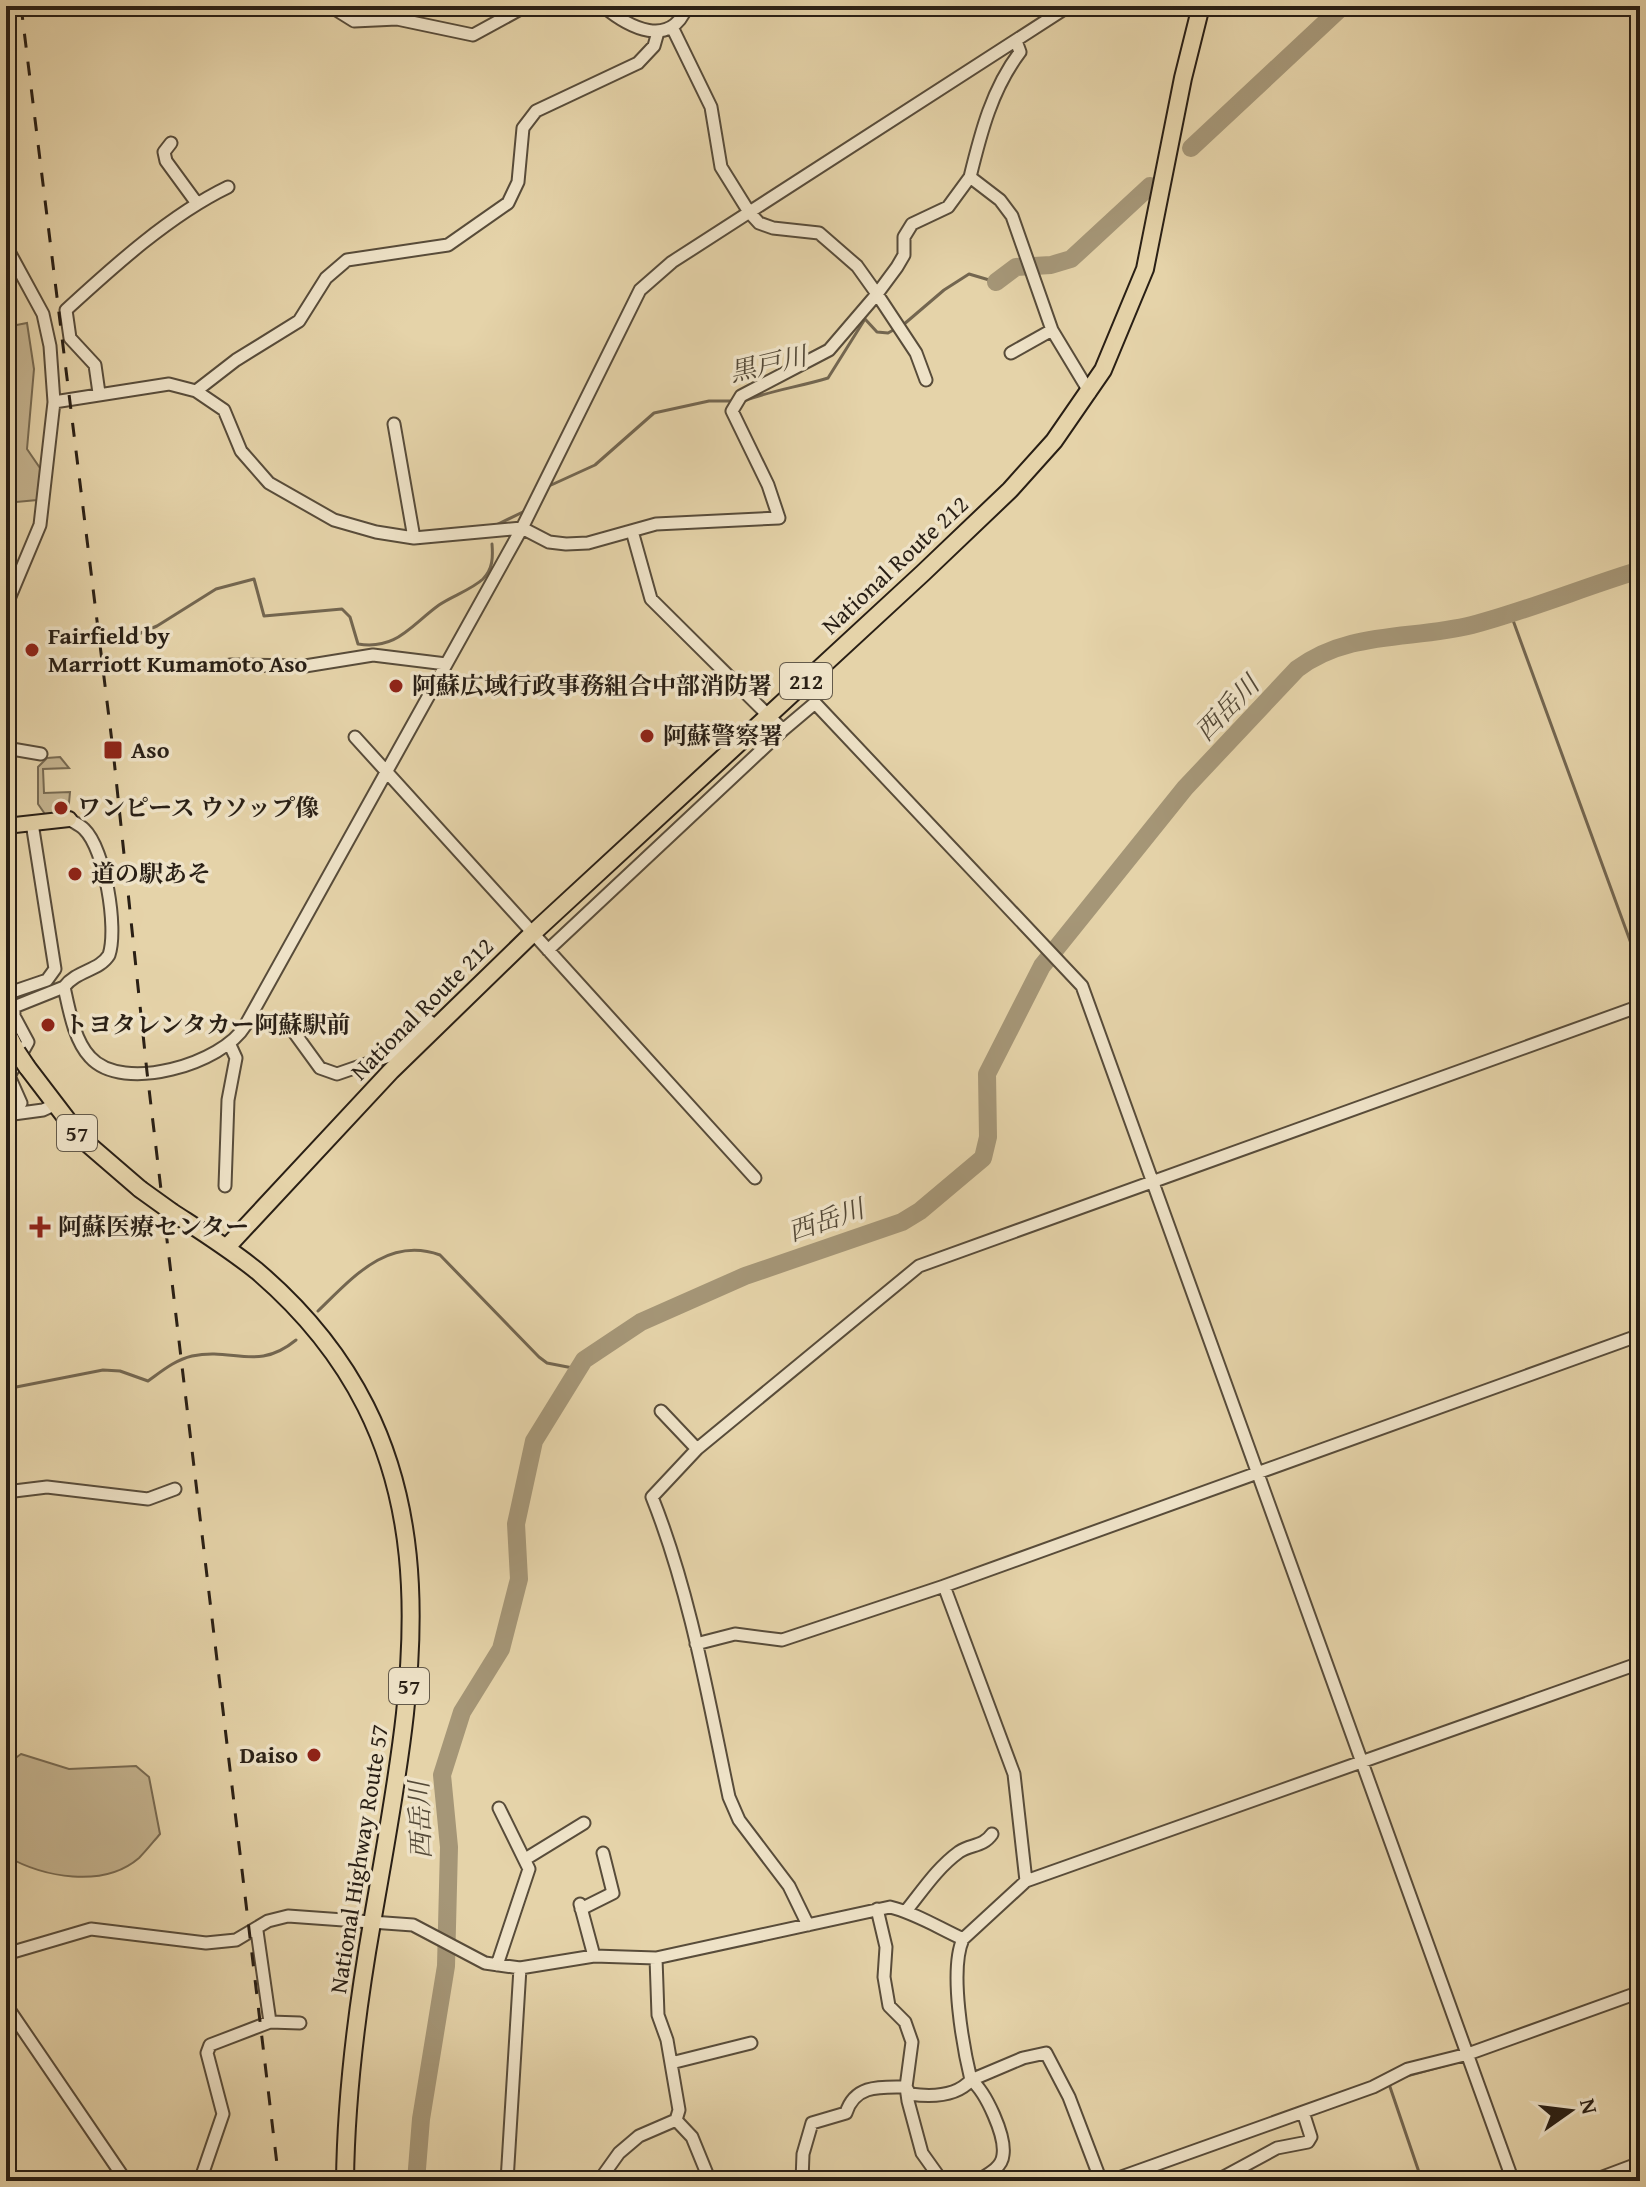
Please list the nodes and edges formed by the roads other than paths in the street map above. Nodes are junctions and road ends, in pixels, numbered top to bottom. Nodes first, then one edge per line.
1 (330, 6) edge
2 (526, 6) edge
3 (603, 6) edge
4 (687, 6) edge
5 (1069, 6) edge
6 (1201, 6) edge
7 (672, 27) junction
8 (658, 32) junction
9 (1016, 41) junction
10 (171, 143) dead end
11 (970, 177) junction
12 (228, 187) dead end
13 (196, 202) junction
14 (749, 212) junction
15 (6, 246) edge
16 (877, 294) junction
17 (1052, 330) junction
18 (1011, 353) dead end
19 (926, 380) dead end
20 (196, 391) junction
21 (99, 393) junction
22 (1090, 393) junction
23 (54, 402) junction
24 (394, 424) dead end
25 (522, 528) junction
26 (632, 531) junction
27 (414, 538) junction
28 (6, 606) edge
29 (446, 664) junction
30 (230, 665) dead end
31 (769, 715) junction
32 (783, 730) junction
33 (355, 737) dead end
34 (6, 748) edge
35 (41, 754) dead end
36 (386, 772) junction
37 (69, 819) joint
38 (32, 823) junction
39 (6, 826) edge
40 (533, 933) junction
41 (548, 950) junction
42 (64, 987) junction
43 (6, 994) edge
44 (1640, 1006) edge
45 (250, 1017) junction
46 (437, 1027) junction
47 (6, 1030) edge
48 (230, 1045) junction
49 (54, 1105) junction
50 (6, 1106) edge
51 (6, 1115) edge
52 (755, 1178) dead end
53 (1152, 1183) junction
54 (225, 1186) dead end
55 (227, 1247) junction
56 (1640, 1335) edge
57 (661, 1411) dead end
58 (697, 1449) junction
59 (1257, 1472) junction
60 (175, 1489) dead end
61 (6, 1492) edge
62 (944, 1586) junction
63 (696, 1644) junction
64 (1640, 1663) edge
65 (1363, 1762) junction
66 (499, 1808) dead end
67 (584, 1823) dead end
68 (992, 1834) dead end
69 (603, 1853) dead end
70 (527, 1858) junction
71 (1026, 1881) junction
72 (877, 1909) junction
73 (906, 1911) junction
74 (371, 1924) junction
75 (808, 1925) junction
76 (257, 1931) junction
77 (963, 1939) junction
78 (6, 1954) edge
79 (594, 1956) junction
80 (656, 1958) junction
81 (497, 1965) junction
82 (520, 1968) junction
83 (1640, 1992) edge
84 (6, 2005) edge
85 (270, 2022) junction
86 (300, 2023) dead end
87 (751, 2043) dead end
88 (1468, 2054) junction
89 (671, 2063) junction
90 (971, 2080) junction
91 (906, 2087) junction
92 (1303, 2112) junction
93 (676, 2120) junction
94 (1640, 2163) edge
95 (126, 2181) edge
96 (200, 2181) edge
97 (345, 2181) edge
98 (507, 2181) edge
99 (599, 2181) edge
100 (710, 2181) edge
101 (802, 2181) edge
102 (942, 2181) edge
103 (977, 2181) edge
104 (1101, 2181) edge
105 (1110, 2181) edge
106 (1216, 2181) edge
107 (1513, 2181) edge
108 (1592, 2181) edge

1 - 2 street
3 - 8 street
4 - 7 street
5 - 9 street
6 - 22 highway, National Route 212 / 212
7 - 8 street
7 - 14 street
8 - 20 street
9 - 11 street
9 - 14 street
10 - 13 street
11 - 16 street
11 - 17 street
12 - 13 street
13 - 21 street
14 - 16 street
14 - 25 street
15 - 23 street
16 - 19 street
16 - 26 street
17 - 18 street
17 - 22 street
20 - 21 street
20 - 27 street
21 - 23 street
22 - 31 highway, National Route 212 / 212
23 - 28 street
24 - 27 street
25 - 26 street
25 - 27 street
25 - 29 street
26 - 31 street
29 - 30 street
29 - 36 street
31 - 32 street
31 - 40 highway, National Route 212 / 212
32 - 41 street
32 - 53 street
33 - 36 street
34 - 35 street
36 - 40 street
36 - 45 street
37 - 38 main road
37 - 42 street
38 - 39 main road
38 - 43 street
40 - 41 street
40 - 46 highway, National Route 212 / 212
41 - 52 street
42 - 48 street
42 - 50 street
44 - 53 street
45 - 46 street
45 - 48 street
46 - 55 highway, National Route 212 / 212
47 - 49 highway, National Highway Route 57 / 57, bridge
48 - 54 street
49 - 51 street
49 - 55 highway, National Highway Route 57 / 57, bridge
53 - 58 street
53 - 59 street
55 - 74 highway, National Highway Route 57 / 57
56 - 59 street
57 - 58 street
58 - 63 street
59 - 62 street
59 - 65 street
60 - 61 street
62 - 63 street
62 - 71 street
63 - 75 street
64 - 65 street
65 - 71 street
65 - 88 street
66 - 70 street
67 - 70 street
68 - 73 street
69 - 79 street
70 - 81 street
71 - 77 street
72 - 73 street
72 - 75 street
72 - 91 street
73 - 77 street
74 - 76 street
74 - 81 street
74 - 97 highway, National Highway Route 57 / 57
75 - 80 street
76 - 78 street
76 - 85 street
77 - 90 street
79 - 80 street
79 - 82 street
80 - 89 street
81 - 82 street
82 - 98 street
83 - 88 street
84 - 95 street
85 - 86 street
85 - 96 street
87 - 89 street
88 - 92 street
88 - 107 street
89 - 93 street
90 - 91 street
90 - 103 street
90 - 104 street
91 - 101 street
91 - 102 street
92 - 105 street
92 - 106 street
93 - 99 street
93 - 100 street
94 - 108 street

